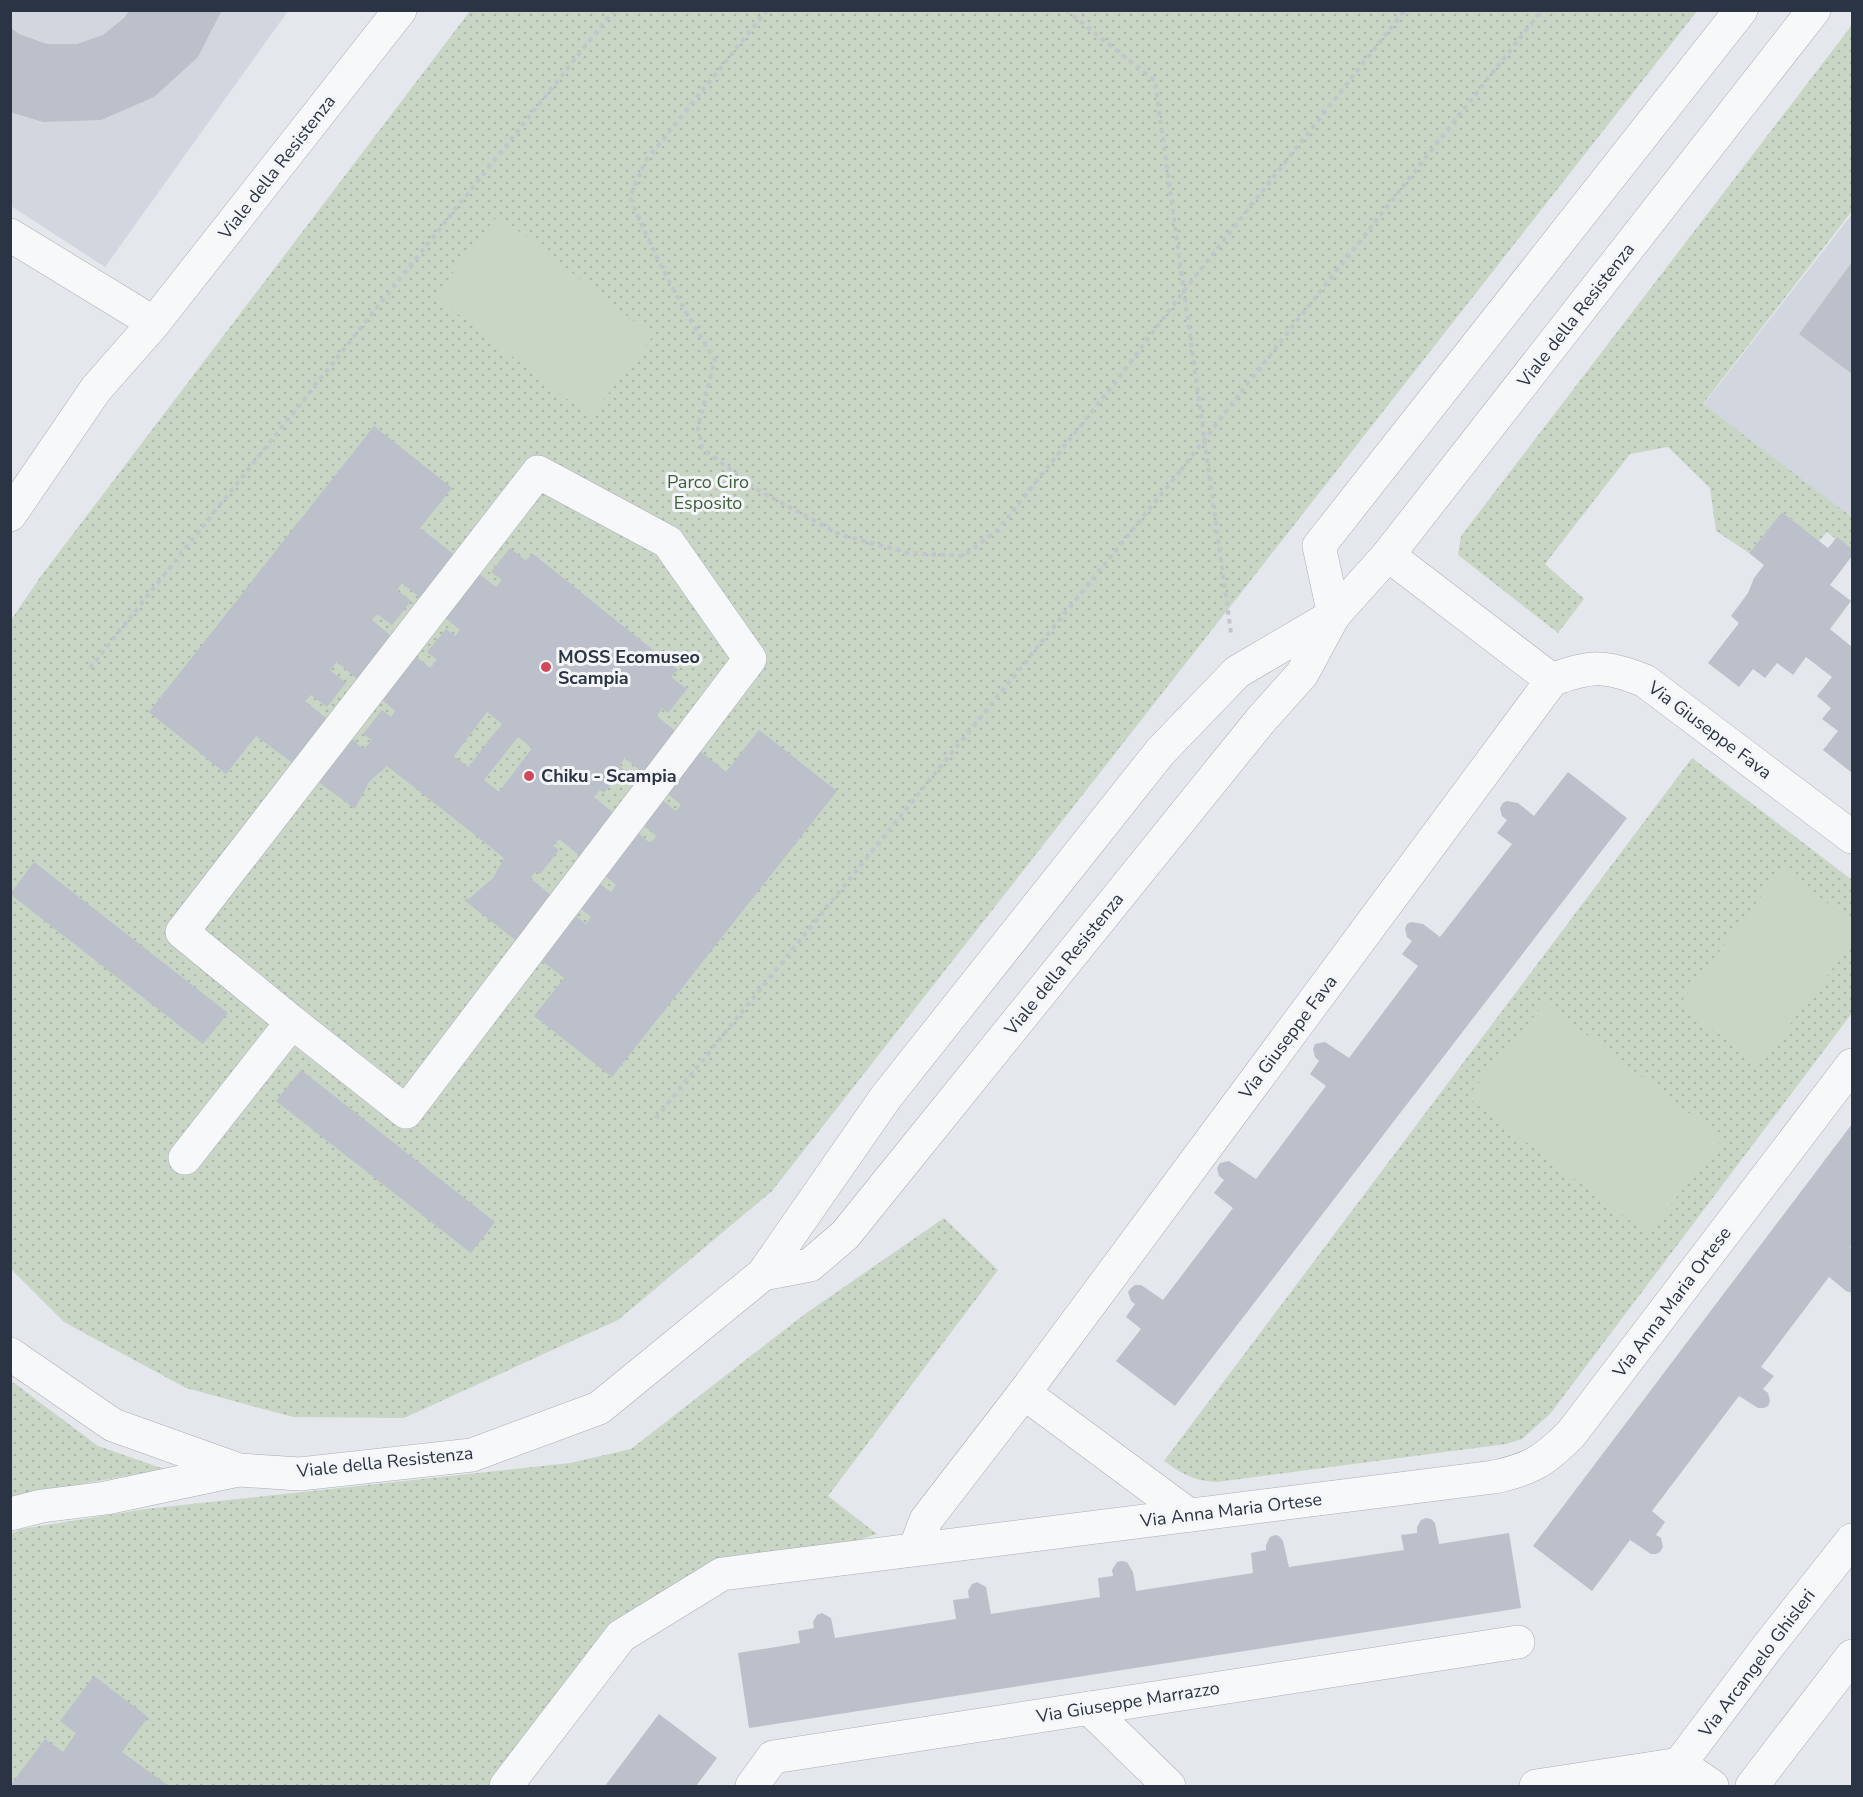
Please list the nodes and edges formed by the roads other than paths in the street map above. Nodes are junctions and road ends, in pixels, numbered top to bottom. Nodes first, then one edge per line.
1 (400, 10) edge
2 (1741, 10) edge
3 (1814, 10) edge
4 (10, 235) edge
5 (154, 323) junction
6 (10, 515) edge
7 (1388, 555) junction
8 (1334, 615) junction
9 (1552, 680) junction
10 (1852, 837) edge
11 (292, 1022) junction
12 (1852, 1065) edge
13 (185, 1158) dead end
14 (763, 1274) junction
15 (10, 1354) edge
16 (1024, 1393) junction
17 (239, 1470) junction
18 (10, 1514) edge
19 (1189, 1515) junction
20 (1852, 1539) edge
21 (915, 1549) junction
22 (1518, 1642) dead end
23 (1852, 1656) edge
24 (1089, 1708) junction
25 (1672, 1775) edge
26 (506, 1786) edge
27 (752, 1786) edge
28 (1169, 1786) edge
29 (1536, 1786) edge
30 (1712, 1786) edge
31 (1752, 1786) edge

1 - 5 street, Viale della Resistenza
2 - 8 street
3 - 7 street, Viale della Resistenza
4 - 5 street
5 - 6 street, Viale della Resistenza
7 - 8 street, Viale della Resistenza
7 - 9 street
8 - 14 street, Viale della Resistenza
8 - 14 street, Viale della Resistenza
9 - 10 street, Via Giuseppe Fava
9 - 16 street, Via Giuseppe Fava
11 - 11 street
11 - 13 street
12 - 19 street, Via Anna Maria Ortese
14 - 17 street, Viale della Resistenza
15 - 17 street, Viale della Resistenza
16 - 19 street
16 - 21 street, Via Giuseppe Fava
17 - 18 street, Viale della Resistenza
19 - 21 street, Via Anna Maria Ortese
20 - 25 street, Via Arcangelo Ghisleri
21 - 26 street, Via Anna Maria Ortese
22 - 24 street, Via Giuseppe Marrazzo
23 - 31 street
24 - 27 street, Via Giuseppe Marrazzo
24 - 28 street
25 - 29 street
25 - 30 street

